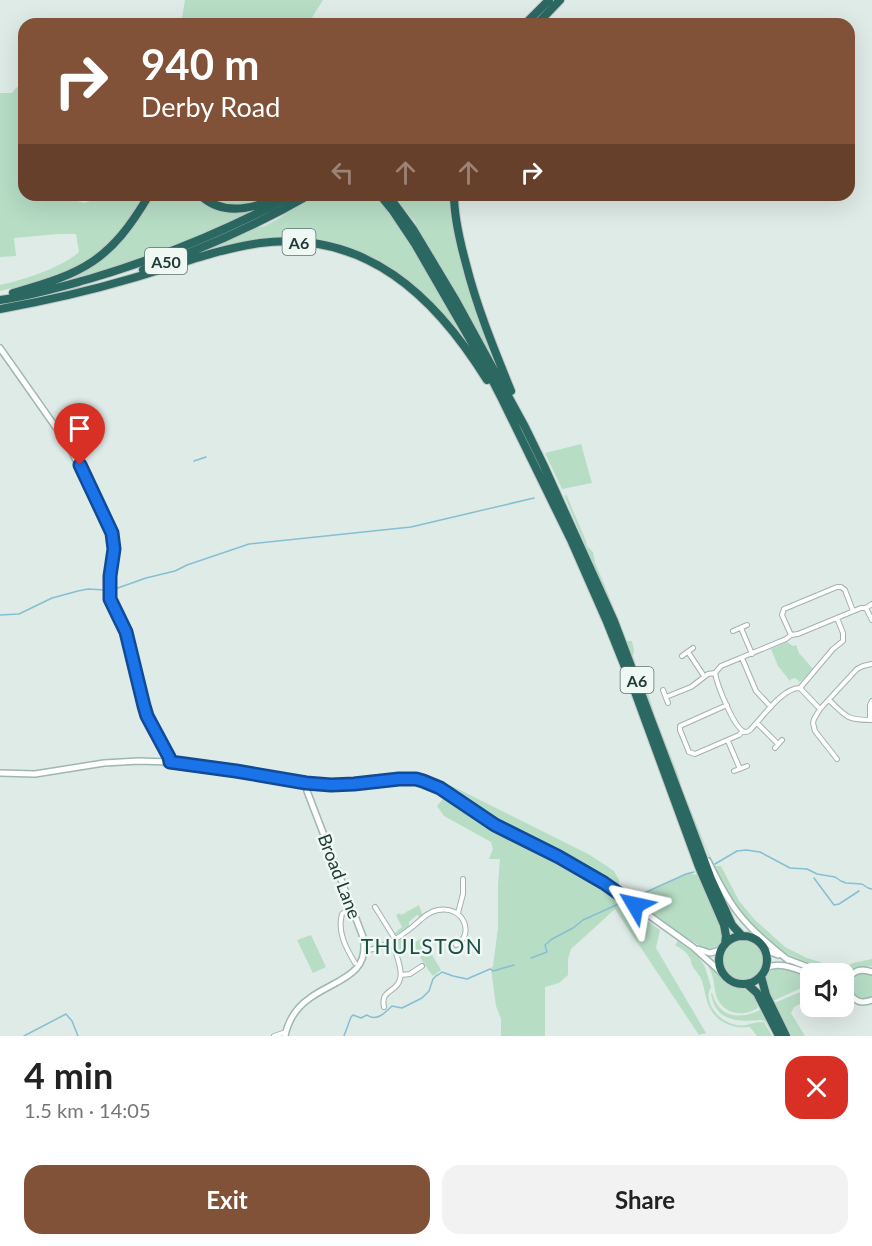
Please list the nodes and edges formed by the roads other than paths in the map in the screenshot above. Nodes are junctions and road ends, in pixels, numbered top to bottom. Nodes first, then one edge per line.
1 (549, 0) edge
2 (560, 0) edge
3 (531, 18) edge
4 (543, 18) edge
5 (145, 201) edge
6 (208, 201) edge
7 (268, 201) edge
8 (281, 201) edge
9 (298, 201) edge
10 (385, 201) edge
11 (392, 201) edge
12 (455, 201) edge
13 (0, 299) edge
14 (15, 306) junction
15 (0, 309) edge
16 (0, 348) edge
17 (513, 422) junction
18 (525, 427) junction
19 (872, 603) edge
20 (866, 608) junction
21 (853, 611) junction
22 (837, 618) junction
23 (872, 621) edge
24 (747, 625) dead end
25 (741, 628) junction
26 (733, 631) dead end
27 (791, 634) junction
28 (693, 648) dead end
29 (688, 652) junction
30 (752, 654) junction
31 (682, 656) dead end
32 (742, 658) junction
33 (872, 664) edge
34 (715, 673) junction
35 (704, 676) junction
36 (800, 688) junction
37 (663, 690) dead end
38 (666, 697) junction
39 (829, 700) junction
40 (872, 701) edge
41 (668, 703) dead end
42 (727, 705) junction
43 (771, 706) junction
44 (820, 710) junction
45 (871, 720) edge
46 (757, 723) junction
47 (743, 731) junction
48 (782, 740) dead end
49 (728, 741) junction
50 (837, 759) dead end
51 (170, 762) junction
52 (747, 766) dead end
53 (740, 769) junction
54 (734, 771) dead end
55 (0, 773) edge
56 (306, 783) junction
57 (314, 784) junction
58 (312, 803) junction
59 (698, 844) junction
60 (463, 879) dead end
61 (351, 907) junction
62 (375, 907) dead end
63 (458, 913) junction
64 (742, 936) junction
65 (393, 940) junction
66 (456, 945) dead end
67 (693, 947) junction
68 (723, 947) junction
69 (763, 949) junction
70 (364, 950) junction
71 (788, 960) junction
72 (355, 963) dead end
73 (800, 964) edge
74 (422, 966) dead end
75 (765, 968) junction
76 (872, 968) edge
77 (800, 971) edge
78 (869, 971) edge
79 (723, 974) junction
80 (854, 974) edge
81 (401, 975) junction
82 (761, 976) junction
83 (747, 984) junction
84 (763, 997) junction
85 (854, 998) edge
86 (872, 1000) edge
87 (384, 1007) dead end
88 (771, 1012) junction
89 (286, 1034) edge
90 (274, 1036) edge
91 (779, 1036) edge
92 (786, 1036) edge

1 - 3 highway
2 - 4 highway
5 - 13 highway
6 - 7 highway
8 - 13 highway, A50
9 - 14 highway, A50
10 - 17 highway
11 - 18 highway, A6
12 - 18 highway
14 - 15 highway, A50
14 - 17 highway, A6
16 - 51 main road
17 - 68 highway, A6
18 - 59 highway, A6
19 - 20 street
20 - 21 street
20 - 23 street
21 - 22 street
21 - 27 street
22 - 27 street
22 - 36 street
24 - 25 street
25 - 26 street
25 - 30 street
27 - 30 street
28 - 29 street
29 - 31 street
29 - 35 street
30 - 32 street
32 - 34 street
32 - 43 street
33 - 39 street
34 - 35 street
34 - 42 street
35 - 38 street
36 - 43 street
36 - 44 street
37 - 38 street
38 - 41 street
39 - 44 street
39 - 45 street
40 - 45 street
42 - 47 street
42 - 49 street
43 - 46 street
44 - 50 street
46 - 47 street
46 - 48 street
47 - 49 street
49 - 53 street
51 - 55 main road
51 - 56 main road
52 - 53 street
53 - 54 street
56 - 57 main road
56 - 58 main road, Broad Lane
57 - 58 main road, Broad Lane
57 - 67 main road
58 - 61 main road, Broad Lane
59 - 64 highway, A6
59 - 71 main road
60 - 63 street
61 - 70 main road, Broad Lane
61 - 72 street
62 - 65 street
63 - 65 street
63 - 66 street
64 - 68 highway
64 - 69 highway
65 - 70 street
65 - 81 street
67 - 68 main road
67 - 79 main road
68 - 79 highway
69 - 71 main road
69 - 75 highway
70 - 89 main road
71 - 73 main road
74 - 81 street
75 - 77 main road
75 - 82 highway
76 - 78 main road
78 - 80 main road
79 - 83 highway
81 - 87 street
82 - 83 highway
82 - 84 highway
83 - 84 highway
84 - 88 highway
85 - 86 main road
88 - 91 highway
88 - 92 highway
89 - 90 street

